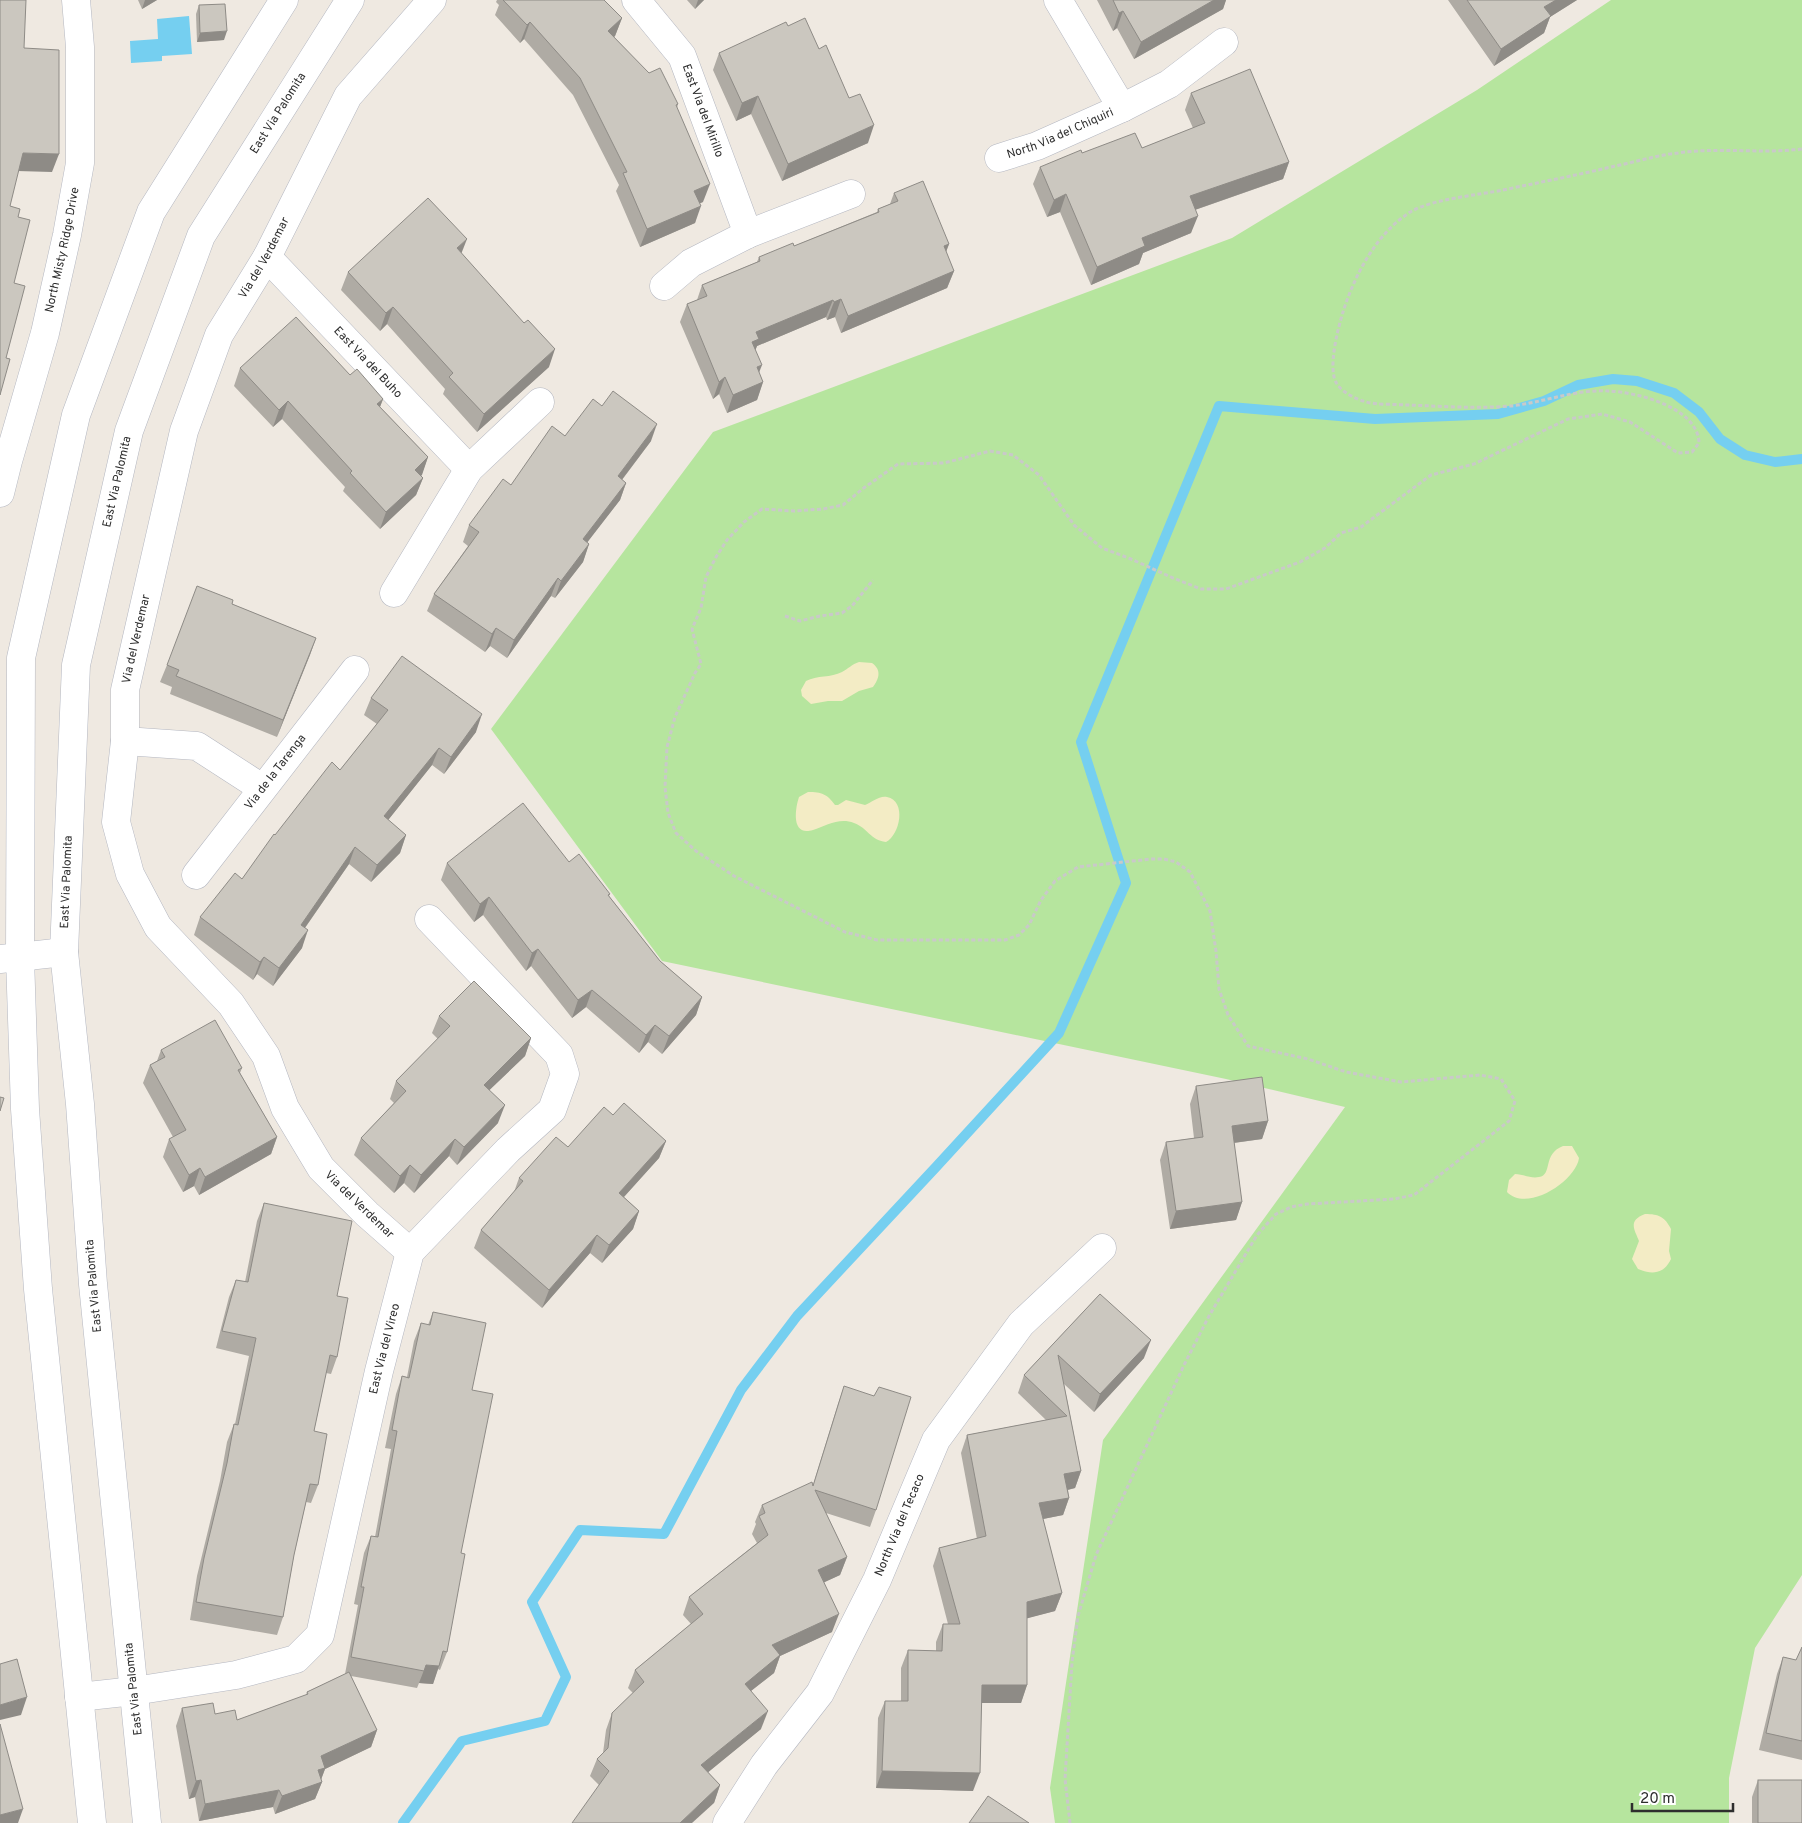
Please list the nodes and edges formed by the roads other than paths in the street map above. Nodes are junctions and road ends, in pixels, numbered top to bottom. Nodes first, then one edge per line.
1 (76, 0) edge
2 (284, 0) edge
3 (350, 0) edge
4 (432, 0) edge
5 (636, 0) edge
6 (1058, 0) edge
7 (1224, 42) dead end
8 (1122, 108) junction
9 (999, 158) dead end
10 (851, 194) dead end
11 (748, 234) junction
12 (267, 257) junction
13 (664, 286) dead end
14 (540, 402) dead end
15 (469, 469) junction
16 (0, 493) edge
17 (394, 593) dead end
18 (355, 670) dead end
19 (125, 741) junction
20 (262, 788) junction
21 (196, 875) dead end
22 (428, 919) dead end
23 (64, 952) junction
24 (10, 958) edge
25 (1102, 1248) dead end
26 (410, 1252) junction
27 (134, 1691) junction
28 (79, 1697) junction
29 (92, 1823) edge
30 (147, 1823) edge
31 (727, 1823) edge

1 - 16 street, North Misty Ridge Drive
2 - 24 street
3 - 23 street, East Via Palomita
4 - 12 street, Via del Verdemar
5 - 11 street, East Via del Mirillo
6 - 8 street, North Via del Chiquiri
7 - 8 street, North Via del Chiquiri
8 - 9 street, North Via del Chiquiri
10 - 11 street
11 - 13 street
12 - 15 street, East Via del Buho
12 - 19 street, Via del Verdemar
14 - 15 street
15 - 17 street
18 - 20 street, Via de la Tarenga
19 - 20 street
19 - 26 street, Via del Verdemar
20 - 21 street, Via de la Tarenga
22 - 26 street, East Via del Vireo
23 - 24 street
23 - 27 street, East Via Palomita
24 - 28 street
25 - 31 street, North Via del Tecaco
26 - 27 street, East Via del Vireo
27 - 28 street, East Via del Vireo
27 - 30 street, East Via Palomita
28 - 29 street

